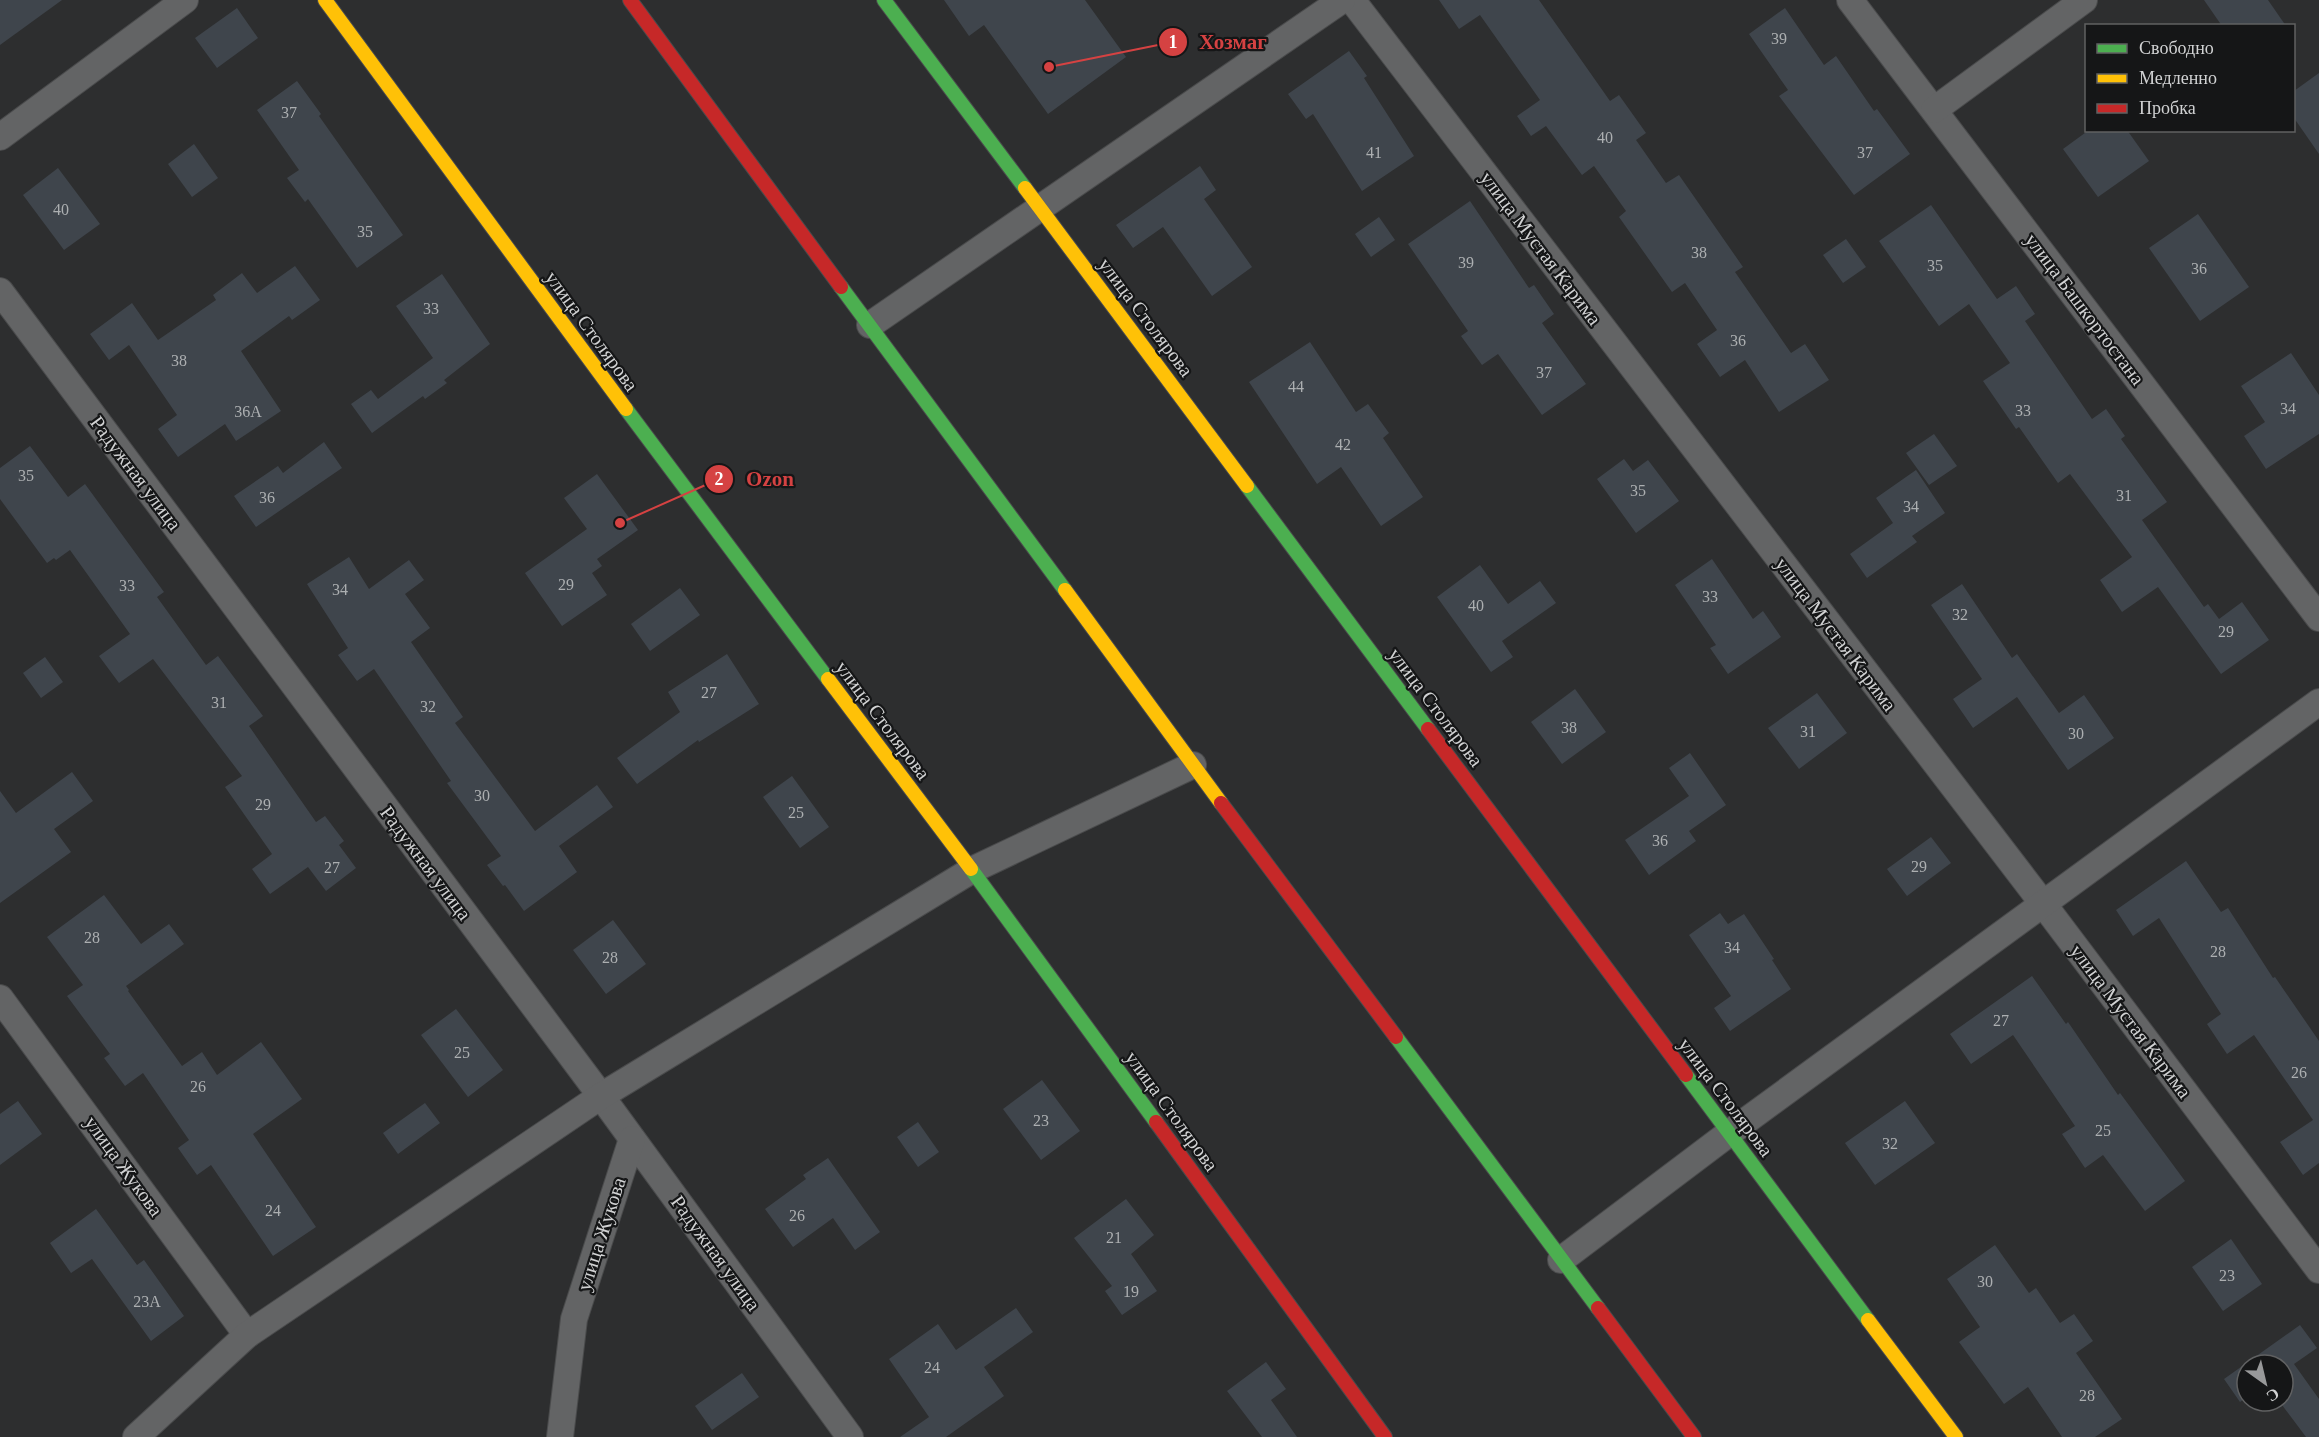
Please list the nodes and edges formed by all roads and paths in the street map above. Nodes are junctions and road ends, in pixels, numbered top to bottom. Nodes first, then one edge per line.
1 (185, 0) edge
2 (325, 0) edge
3 (630, 0) edge
4 (884, 0) edge
5 (1342, 0) edge
6 (1352, 0) edge
7 (1850, 0) edge
8 (2084, 0) edge
9 (1934, 110) junction
10 (0, 137) edge
11 (1040, 207) junction
12 (0, 291) edge
13 (870, 325) junction
14 (2319, 618) edge
15 (2319, 702) edge
16 (1193, 765) junction
17 (972, 870) junction
18 (2044, 905) junction
19 (0, 998) edge
20 (601, 1096) junction
21 (1728, 1134) junction
22 (632, 1139) junction
23 (1561, 1260) junction
24 (2319, 1270) edge
25 (248, 1335) junction
26 (136, 1437) edge
27 (560, 1437) edge
28 (850, 1437) edge
29 (1385, 1437) edge
30 (1694, 1437) edge
31 (1956, 1437) edge

1 - 10 street
2 - 17 street, улица Столярова
3 - 13 street
4 - 11 street, улица Столярова
5 - 11 street
6 - 18 street, улица Мустая Карима
7 - 9 street, улица Башкортостана
8 - 9 street
9 - 14 street, улица Башкортостана
11 - 13 street
11 - 21 street, улица Столярова
12 - 20 street, Радужная улица
13 - 16 street
15 - 18 street
16 - 17 street
16 - 23 street
17 - 20 street
17 - 29 street, улица Столярова
18 - 21 street
18 - 24 street, улица Мустая Карима
19 - 25 street, улица Жукова
20 - 22 street, Радужная улица
20 - 25 street
21 - 23 street
21 - 31 street, улица Столярова
22 - 27 street, улица Жукова
22 - 28 street, Радужная улица
23 - 30 street
25 - 26 street

